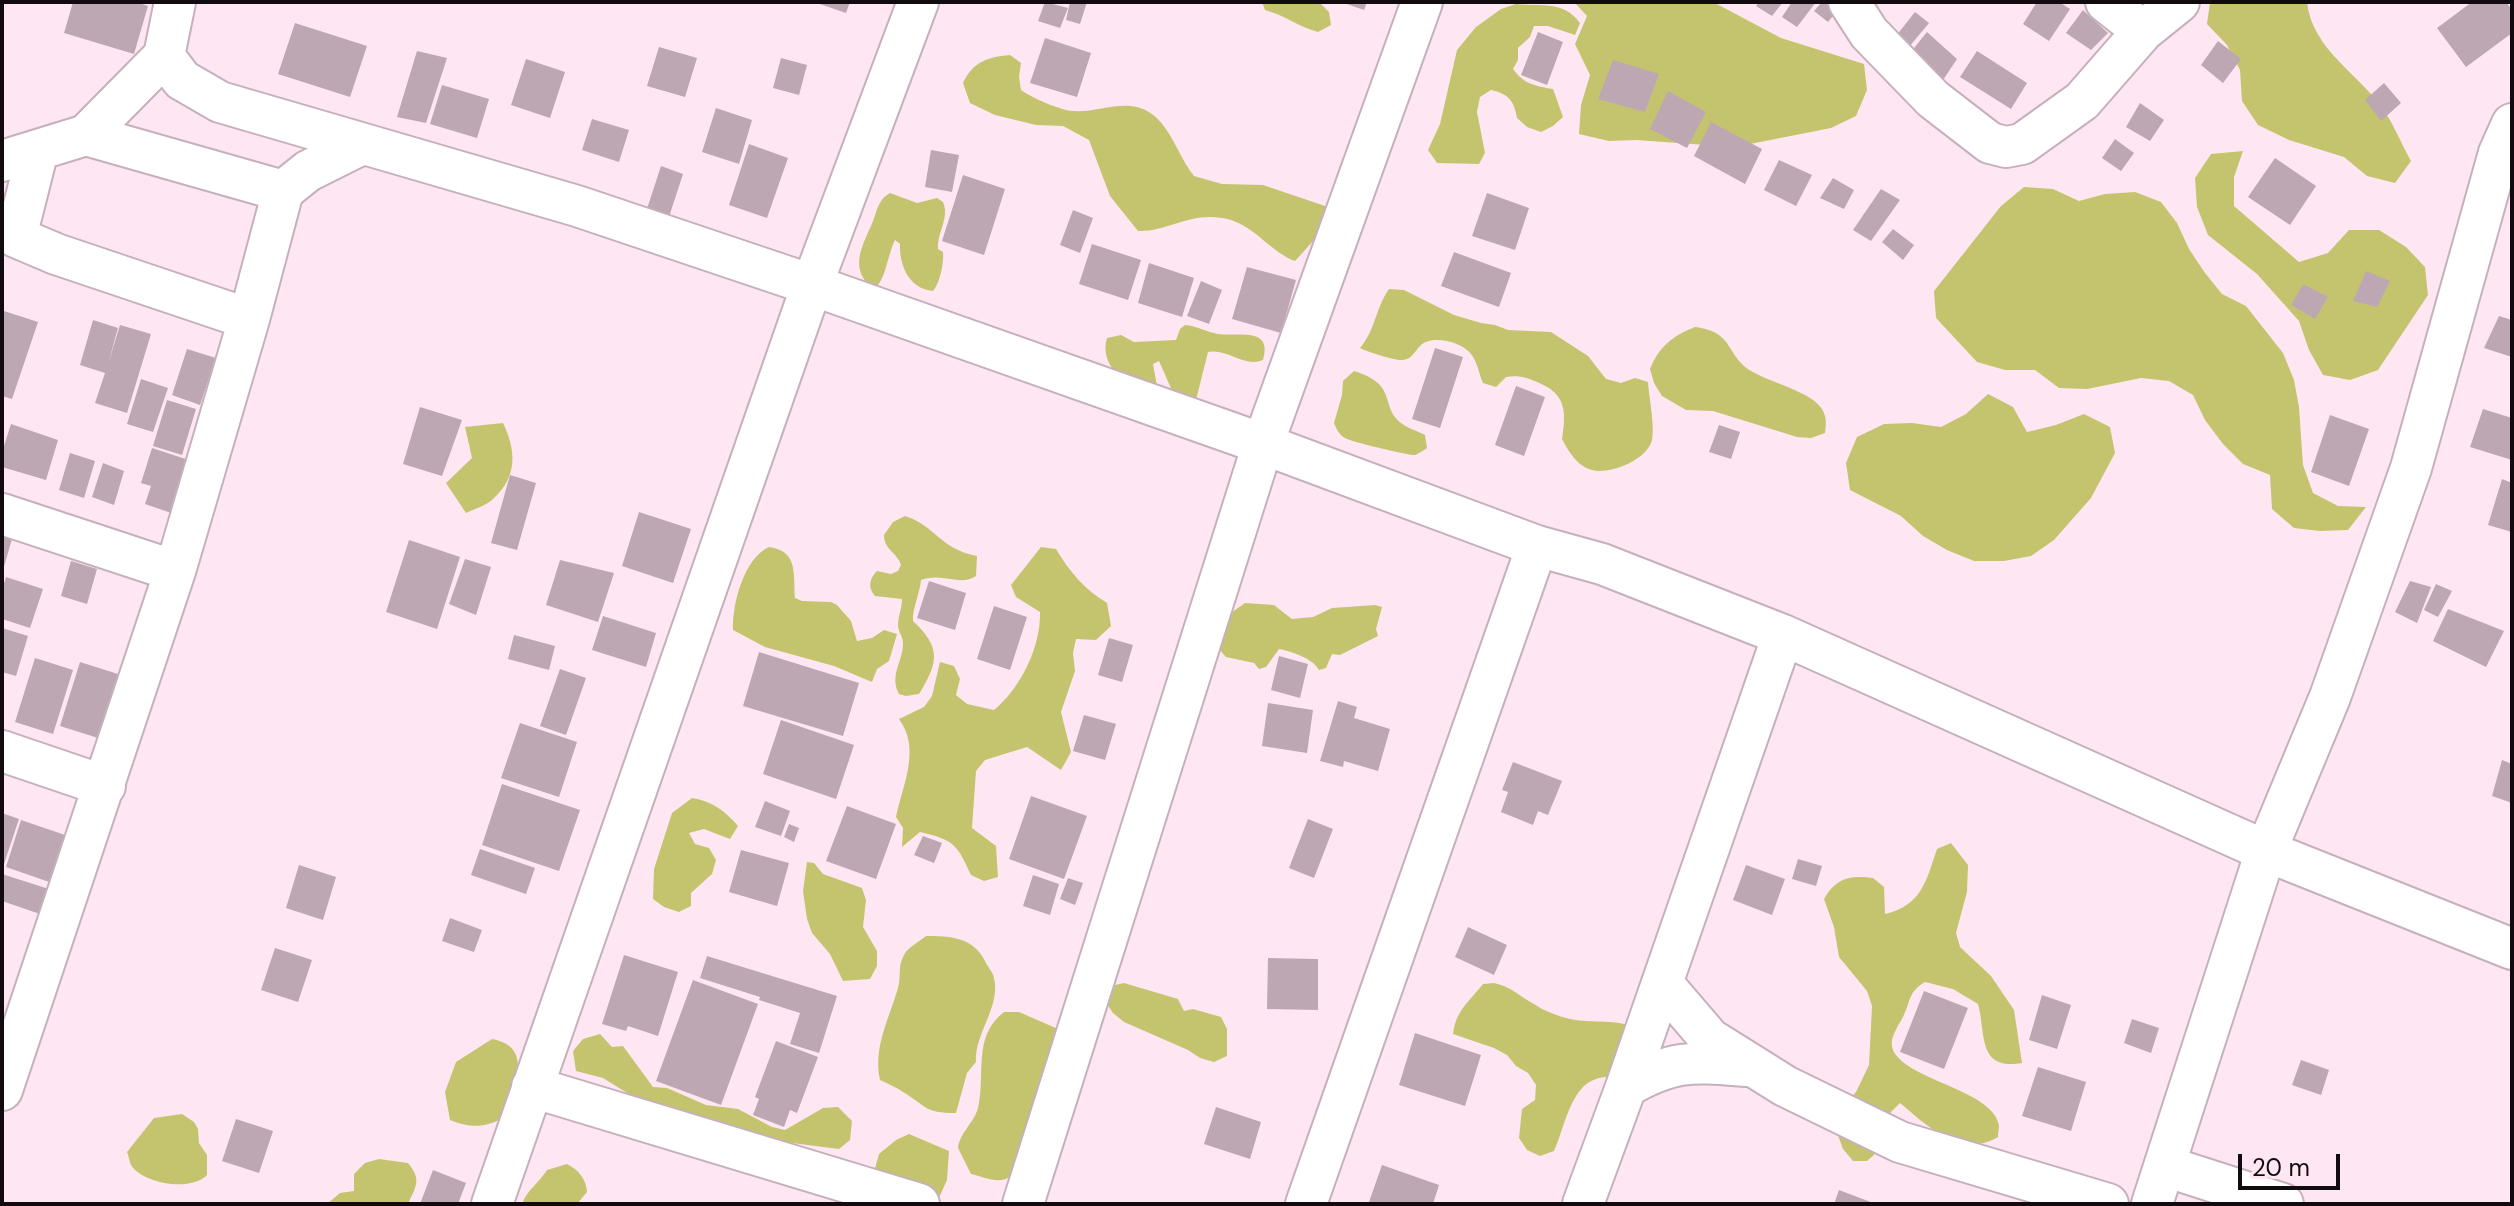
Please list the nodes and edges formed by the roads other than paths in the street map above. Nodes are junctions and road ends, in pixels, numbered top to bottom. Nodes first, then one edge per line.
1 (175, 2) edge
2 (918, 2) edge
3 (1422, 2) edge
4 (1849, 2) edge
5 (2106, 2) edge
6 (2179, 2) edge
7 (2143, 31) junction
8 (164, 56) junction
9 (2512, 124) edge
10 (86, 135) junction
11 (360, 145) junction
12 (20, 156) edge
13 (283, 191) junction
14 (2496, 229) edge
15 (9, 232) edge
16 (812, 285) junction
17 (249, 319) junction
18 (1263, 444) junction
19 (2, 514) edge
20 (1537, 546) junction
21 (175, 571) junction
22 (1783, 635) junction
23 (2, 751) edge
24 (105, 786) junction
25 (2266, 851) junction
26 (2512, 949) edge
27 (1662, 983) junction
28 (17, 990) edge
29 (1754, 1067) junction
30 (532, 1087) junction
31 (1626, 1087) junction
32 (2, 1090) edge
33 (2165, 1166) junction
34 (492, 1204) edge
35 (919, 1204) edge
36 (1023, 1204) edge
37 (1306, 1204) edge
38 (1583, 1204) edge
39 (2108, 1204) edge
40 (2152, 1204) edge
41 (2283, 1204) edge

1 - 8 street
2 - 16 street
3 - 18 street
4 - 7 street
5 - 7 street
6 - 7 street
8 - 10 street
8 - 11 street
9 - 14 street
10 - 12 street
10 - 13 street
11 - 13 street
11 - 16 street
12 - 15 street
13 - 17 street
14 - 25 street
15 - 17 street
16 - 18 street
16 - 30 street
17 - 21 street
18 - 20 street
18 - 36 street
19 - 21 street
20 - 22 street
20 - 37 street
21 - 24 street
22 - 25 street
22 - 27 street
23 - 24 street
24 - 28 street
25 - 26 street
25 - 33 street
27 - 29 street
27 - 31 street
28 - 32 street
29 - 31 street
29 - 39 street
30 - 34 street
30 - 35 street
31 - 38 street
33 - 40 street
33 - 41 street

